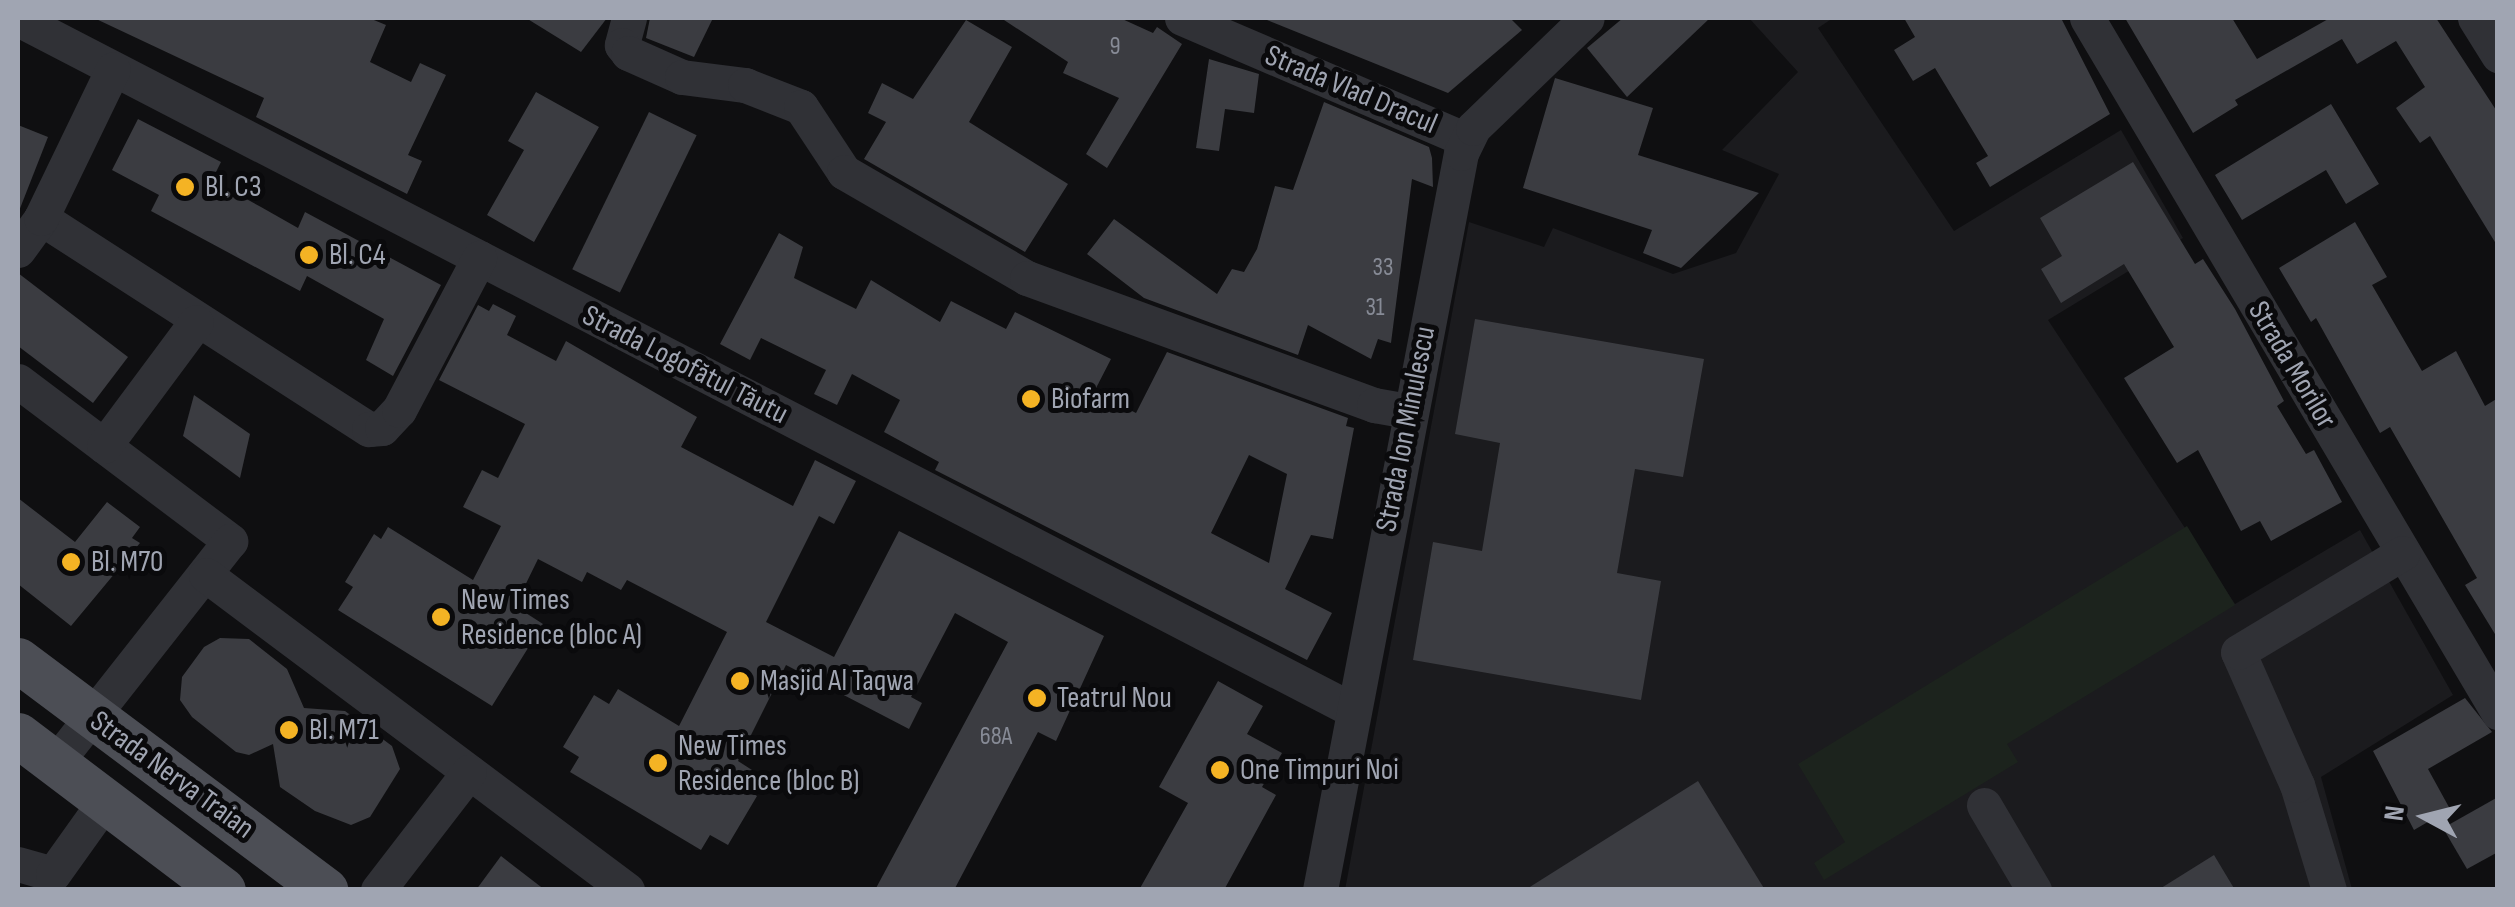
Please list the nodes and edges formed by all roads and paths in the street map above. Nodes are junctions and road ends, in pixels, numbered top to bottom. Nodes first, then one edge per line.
1 (628, 18) edge
2 (1182, 18) edge
3 (1587, 18) edge
4 (2087, 18) edge
5 (2475, 18) edge
6 (18, 19) edge
7 (2498, 55) edge
8 (114, 68) junction
9 (1466, 140) junction
10 (42, 218) junction
11 (18, 250) edge
12 (479, 258) junction
13 (196, 322) junction
14 (18, 381) edge
15 (1409, 411) junction
16 (104, 446) junction
17 (2403, 554) junction
18 (206, 575) junction
19 (18, 660) edge
20 (1353, 710) junction
21 (2498, 712) edge
22 (91, 716) junction
23 (18, 735) edge
24 (54, 762) junction
25 (469, 772) junction
26 (104, 801) junction
27 (1984, 805) dead end
28 (18, 864) edge
29 (223, 890) edge
30 (326, 890) edge
31 (378, 890) edge
32 (627, 890) edge
33 (1320, 890) edge
34 (2034, 890) edge
35 (2328, 890) edge

1 - 15 street
2 - 9 street, Strada Vlad Dracul
3 - 9 street
4 - 17 street, Strada Morilor
5 - 7 street
6 - 8 street, Strada Logofătul Tăutu
8 - 10 street
8 - 12 street, Strada Logofătul Tăutu
9 - 15 street, Strada Ion Minulescu
10 - 11 street
10 - 13 street
12 - 13 street
12 - 20 street, Strada Logofătul Tăutu
13 - 16 street
14 - 16 street
15 - 20 street, Strada Ion Minulescu
16 - 18 street
17 - 21 street, Strada Morilor
17 - 35 street
18 - 22 street
18 - 25 street
19 - 22 main road, Strada Nerva Traian
20 - 33 street, Strada Ion Minulescu
22 - 24 street
22 - 30 main road, Strada Nerva Traian
23 - 24 main road, Strada Nerva Traian
24 - 26 main road, Strada Nerva Traian
25 - 31 street
25 - 32 street
26 - 28 street
26 - 29 main road, Strada Nerva Traian
27 - 34 street

